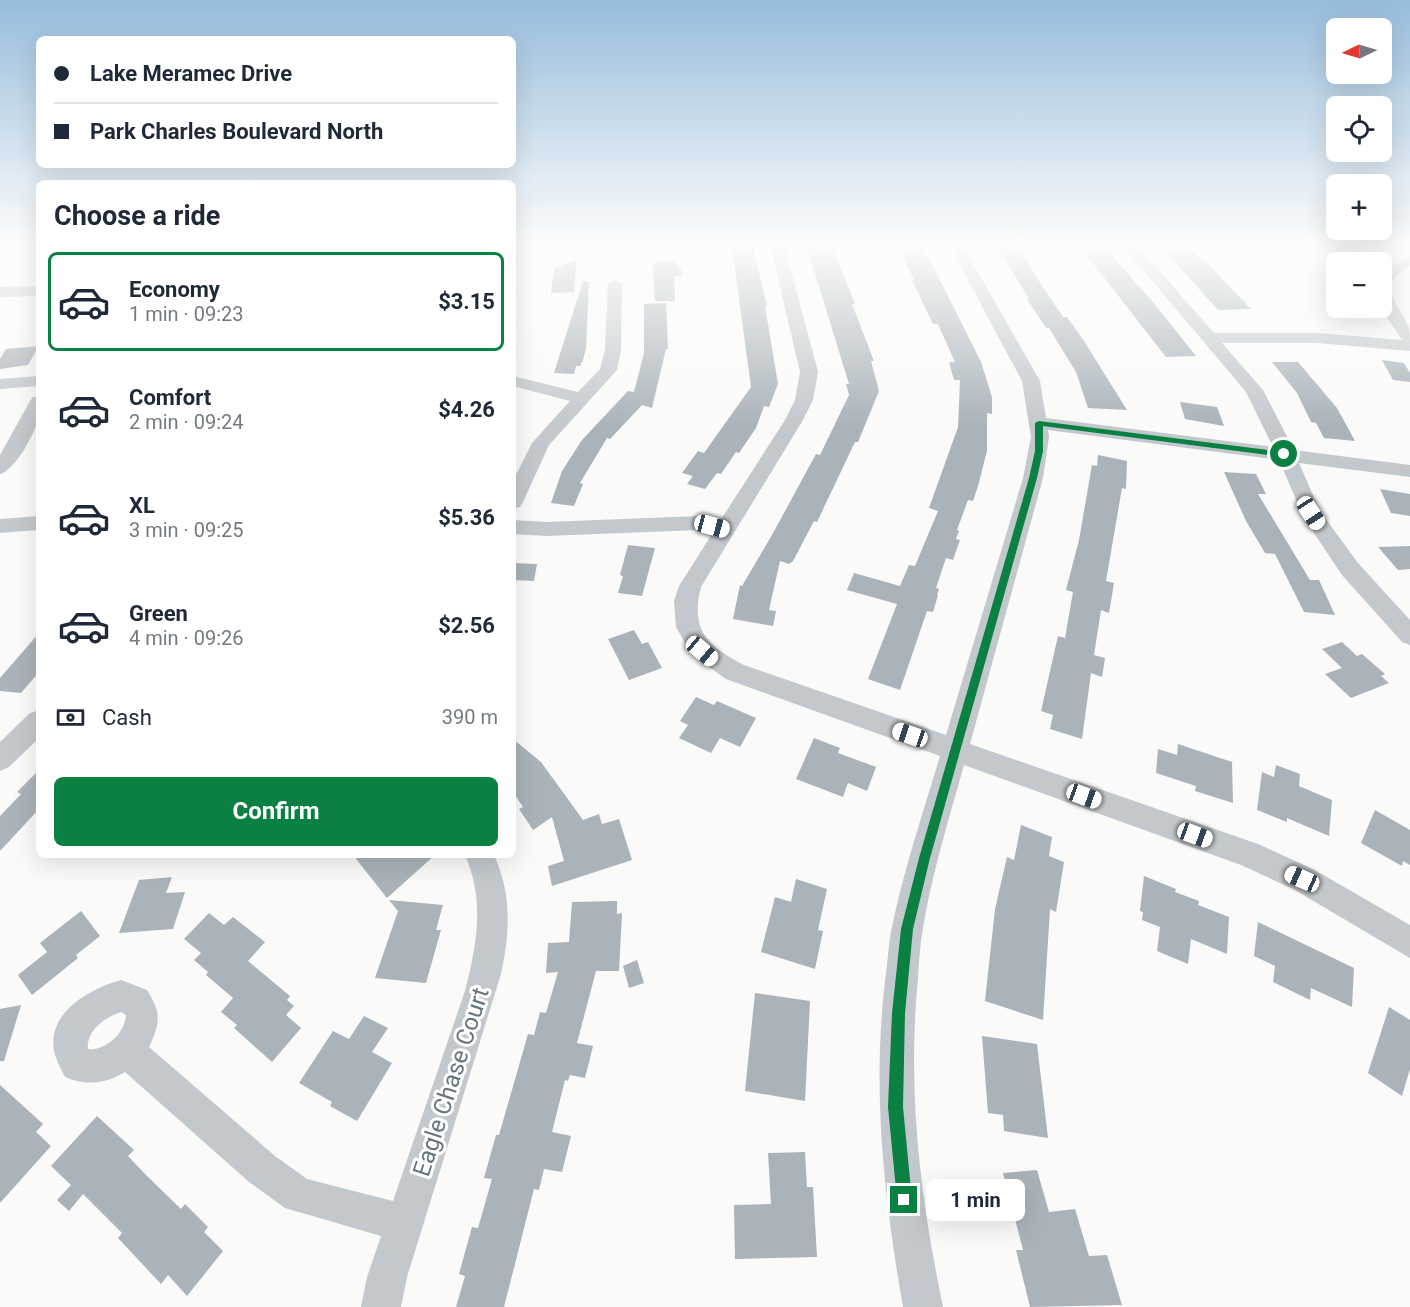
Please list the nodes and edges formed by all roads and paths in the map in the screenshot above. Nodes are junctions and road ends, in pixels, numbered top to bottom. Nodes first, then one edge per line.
1 (614, 305) edge
2 (793, 305) edge
3 (989, 305) edge
4 (1182, 305) edge
5 (1390, 305) edge
6 (1212, 339) junction
7 (1410, 340) edge
8 (1410, 346) edge
9 (36, 381) edge
10 (516, 382) edge
11 (0, 384) edge
12 (582, 399) junction
13 (36, 407) edge
14 (1039, 423) junction
15 (1284, 454) junction
16 (0, 468) edge
17 (1410, 471) edge
18 (516, 496) edge
19 (36, 523) edge
20 (0, 526) edge
21 (516, 527) edge
22 (725, 530) junction
23 (1410, 636) edge
24 (36, 725) edge
25 (955, 750) junction
26 (0, 759) edge
27 (480, 858) edge
28 (1410, 942) edge
29 (127, 1051) dead end
30 (405, 1223) junction
31 (381, 1307) edge
32 (923, 1307) edge

1 - 12 street
2 - 22 street
3 - 14 street
4 - 6 street
5 - 7 street
6 - 8 street
6 - 15 street
9 - 11 street
10 - 12 street
12 - 18 street
13 - 16 street
14 - 15 street
14 - 25 street
15 - 17 street
15 - 23 street
19 - 20 street
21 - 22 street
22 - 25 street
24 - 26 street
25 - 28 street
25 - 32 street
27 - 30 street, Eagle Chase Court
29 - 30 street
30 - 31 street, Eagle Chase Court

